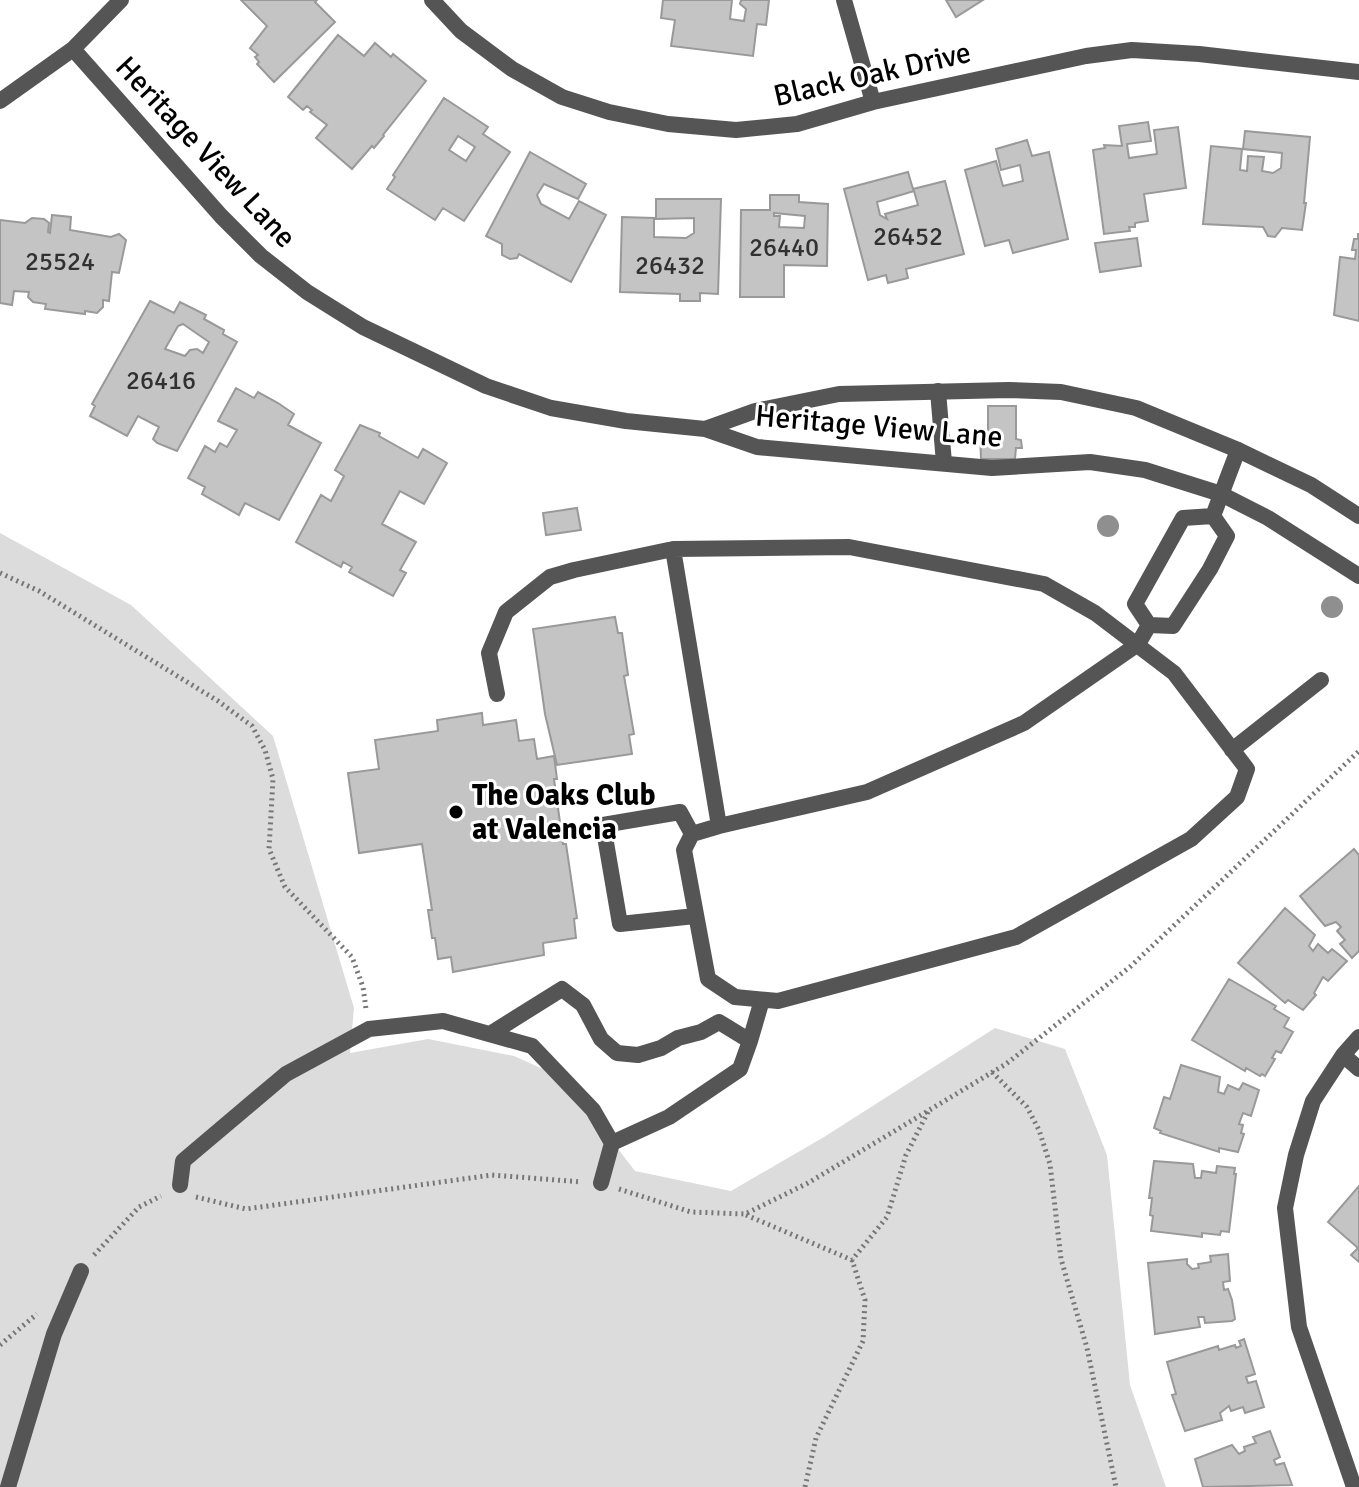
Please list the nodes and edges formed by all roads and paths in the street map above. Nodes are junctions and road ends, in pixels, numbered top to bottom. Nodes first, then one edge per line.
1 (121, 0) edge
2 (432, 0) edge
3 (844, 0) edge
4 (73, 49) junction
5 (1359, 72) edge
6 (0, 101) edge
7 (873, 102) junction
8 (938, 391) junction
9 (705, 429) junction
10 (1238, 450) junction
11 (944, 463) junction
12 (1221, 494) junction
13 (1213, 516) junction
14 (1359, 516) edge
15 (673, 549) junction
16 (0, 573) edge
17 (1359, 576) edge
18 (1149, 625) junction
19 (1138, 644) junction
20 (1321, 680) dead end
21 (497, 694) dead end
22 (1232, 750) junction
23 (1359, 751) edge
24 (719, 826) junction
25 (692, 834) junction
26 (695, 916) junction
27 (762, 1000) junction
28 (369, 1029) junction
29 (490, 1034) junction
30 (1359, 1037) edge
31 (750, 1041) junction
32 (1343, 1055) junction
33 (1359, 1069) edge
34 (992, 1072) junction
35 (929, 1110) junction
36 (612, 1143) junction
37 (601, 1183) junction
38 (180, 1185) junction
39 (745, 1214) junction
40 (852, 1260) junction
41 (81, 1271) joint
42 (1352, 1456) edge
43 (8, 1487) edge
44 (805, 1487) edge
45 (1116, 1487) edge
46 (1354, 1487) edge

1 - 4 street
2 - 7 street, Black Oak Drive
3 - 7 street
4 - 6 street
4 - 9 street, Heritage View Lane
5 - 7 street, Black Oak Drive
8 - 9 street, Heritage View Lane
8 - 10 street, Heritage View Lane
8 - 11 street
9 - 11 street, Heritage View Lane
10 - 12 street
10 - 14 street, Heritage View Lane
11 - 12 street, Heritage View Lane
12 - 13 street
12 - 17 street, Heritage View Lane
13 - 18 street
13 - 18 street
15 - 19 street
15 - 21 street
15 - 24 street
16 - 28 path
18 - 19 street
19 - 22 street
19 - 24 street
20 - 22 street
22 - 27 street
23 - 34 path
24 - 25 street
25 - 26 street
25 - 26 street
26 - 27 street
27 - 31 street
28 - 29 street
28 - 38 street
29 - 31 street
29 - 36 street
30 - 32 street
31 - 36 street
32 - 33 street
32 - 42 street
34 - 35 path
34 - 45 path
35 - 39 path
35 - 40 path
36 - 37 street
37 - 38 path
37 - 39 path
38 - 41 path
39 - 40 path
40 - 44 path
41 - 43 street
42 - 46 street

